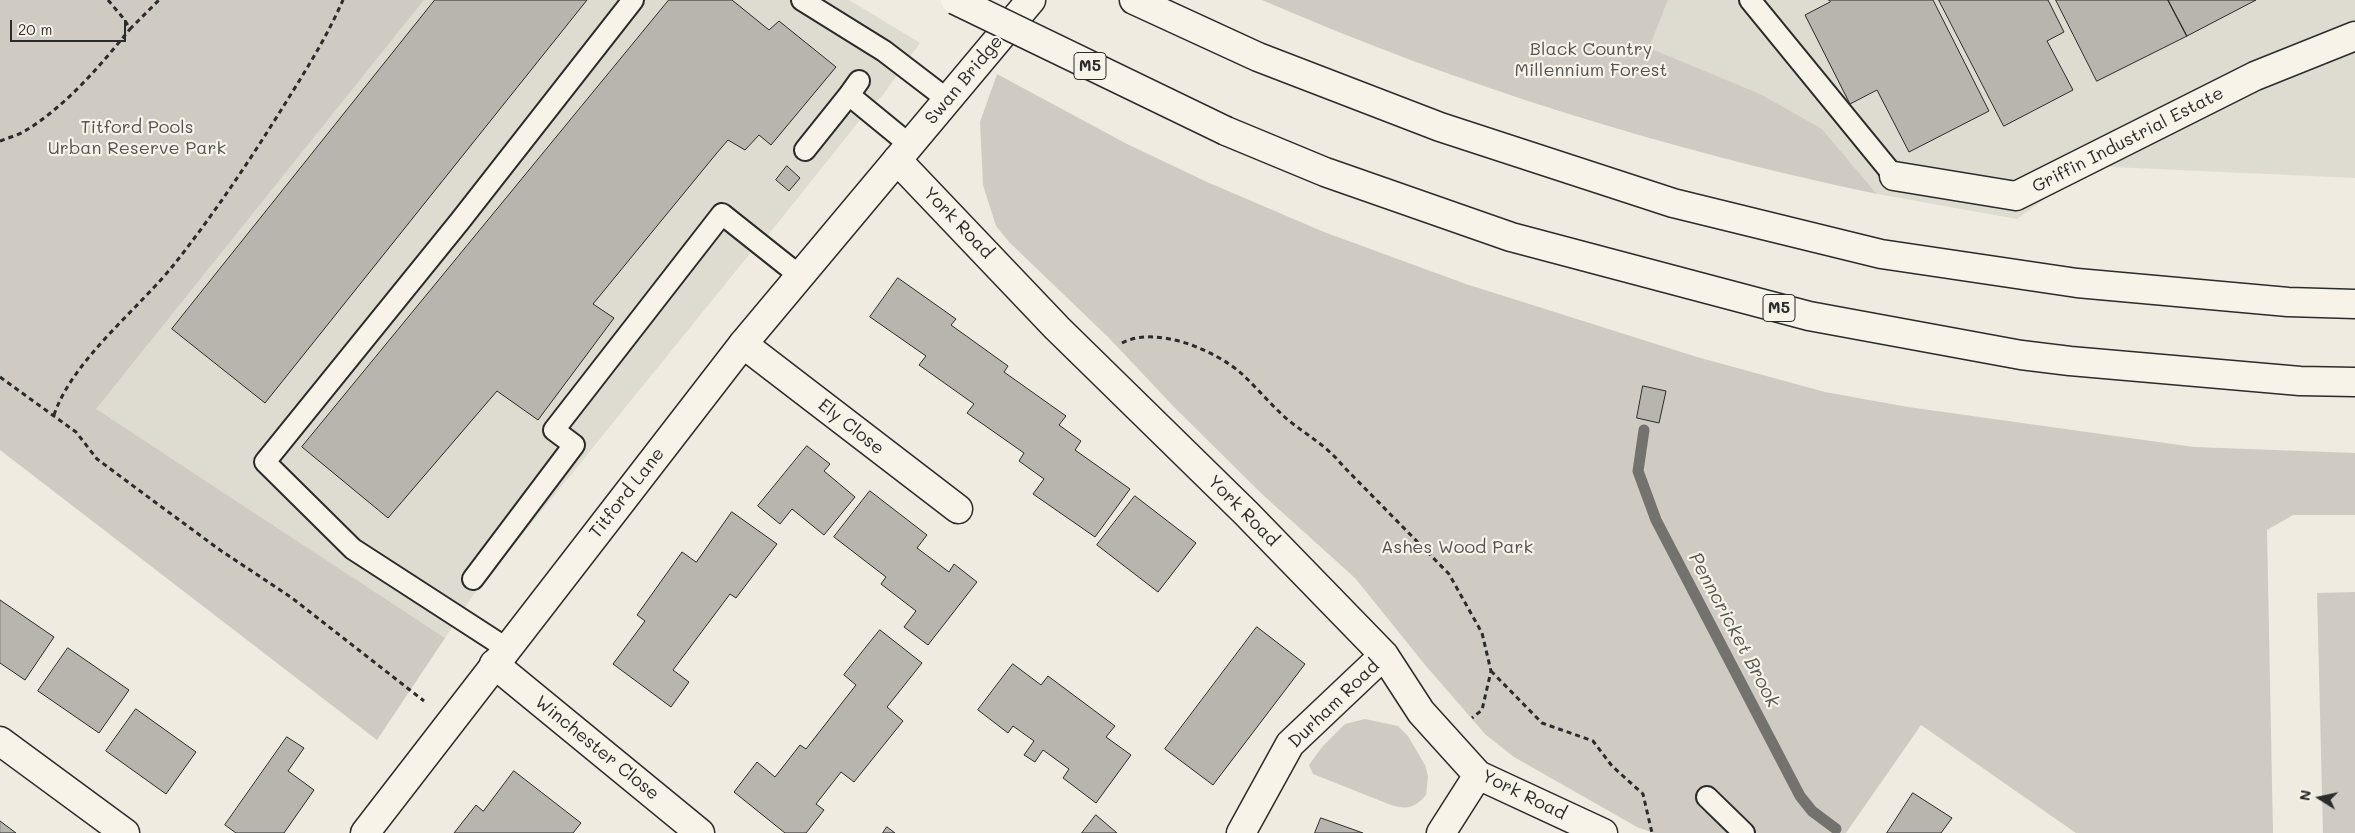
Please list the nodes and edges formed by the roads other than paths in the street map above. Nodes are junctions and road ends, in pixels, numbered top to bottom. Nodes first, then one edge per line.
1 (633, 0) edge
2 (802, 0) edge
3 (956, 0) edge
4 (1031, 0) edge
5 (1134, 0) edge
6 (1750, 0) edge
7 (2355, 36) edge
8 (948, 100) junction
9 (805, 150) dead end
10 (904, 152) junction
11 (1894, 176) joint
12 (800, 276) junction
13 (2355, 304) edge
14 (744, 344) junction
15 (2355, 382) edge
16 (958, 509) dead end
17 (472, 579) dead end
18 (1384, 655) junction
19 (500, 656) junction
20 (0, 741) edge
21 (1478, 775) junction
22 (1707, 797) dead end
23 (125, 833) edge
24 (365, 833) edge
25 (700, 833) edge
26 (1241, 833) edge
27 (1441, 833) edge
28 (1603, 833) edge
29 (1744, 833) edge

1 - 19 lane
2 - 8 lane
3 - 15 main road, M5, bridge
4 - 8 main road, Swan Bridge
5 - 13 main road
6 - 11 lane
7 - 11 main road, Griffin Industrial Estate
8 - 10 main road, Swan Bridge
9 - 10 lane
10 - 12 main road, Titford Lane
10 - 18 main road, York Road
12 - 14 main road, Titford Lane
12 - 17 lane
14 - 16 main road, Ely Close
14 - 19 main road, Titford Lane
18 - 21 main road, York Road
18 - 26 main road, Durham Road
19 - 24 main road, Titford Lane
19 - 25 main road, Winchester Close
20 - 23 main road
21 - 27 main road
21 - 28 main road, York Road
22 - 29 lane

